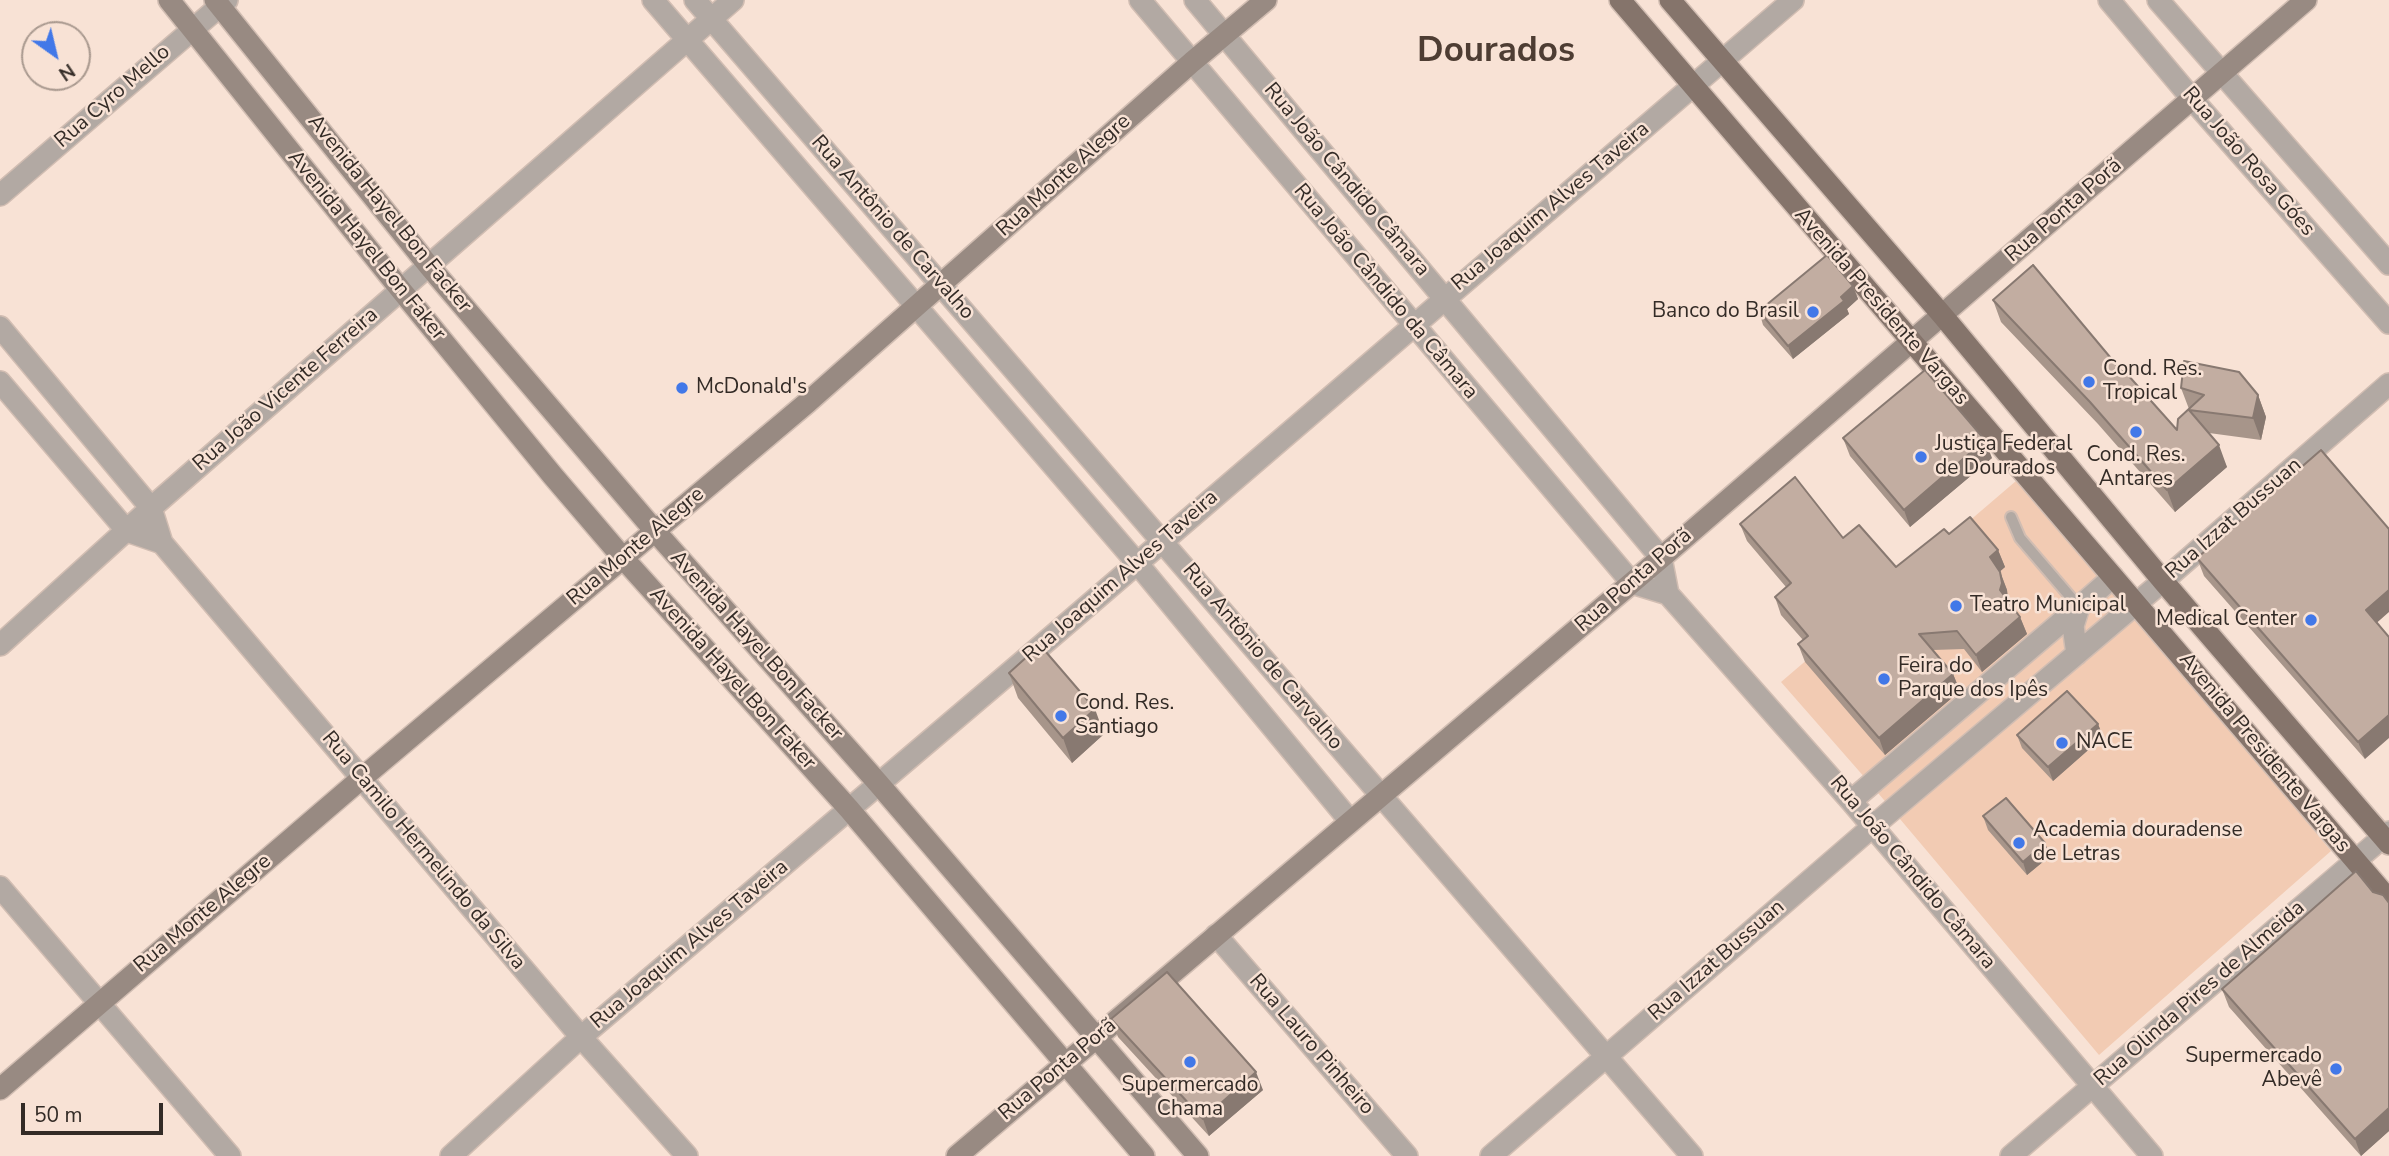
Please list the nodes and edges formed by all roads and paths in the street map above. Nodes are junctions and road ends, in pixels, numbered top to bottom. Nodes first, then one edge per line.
1 (169, 0) edge
2 (653, 0) edge
3 (695, 0) edge
4 (733, 0) edge
5 (1140, 0) edge
6 (1195, 0) edge
7 (1266, 0) edge
8 (1620, 0) edge
9 (1670, 0) edge
10 (1793, 0) edge
11 (2109, 0) edge
12 (2158, 0) edge
13 (2306, 0) edge
14 (220, 2) edge
15 (711, 19) junction
16 (192, 29) junction
17 (1224, 34) junction
18 (688, 39) junction
19 (1724, 61) junction
20 (1192, 62) junction
21 (2221, 74) junction
22 (1693, 88) junction
23 (2193, 100) junction
24 (0, 195) edge
25 (2389, 264) edge
26 (429, 266) junction
27 (942, 285) junction
28 (401, 290) junction
29 (1444, 298) junction
30 (916, 307) junction
31 (1943, 316) junction
32 (2389, 323) edge
33 (1412, 326) junction
34 (0, 327) edge
35 (1913, 342) junction
36 (0, 382) edge
37 (2389, 384) edge
38 (152, 508) junction
39 (2011, 517) dead end
40 (127, 531) junction
41 (655, 531) junction
42 (1163, 541) junction
43 (162, 543) junction
44 (623, 558) junction
45 (1661, 558) junction
46 (1138, 563) junction
47 (2113, 577) junction
48 (2163, 581) junction
49 (1632, 583) junction
50 (1668, 594) junction
51 (2136, 604) junction
52 (2079, 607) junction
53 (0, 645) edge
54 (2077, 654) junction
55 (1896, 764) junction
56 (1943, 768) junction
57 (362, 778) junction
58 (878, 783) junction
59 (1381, 796) junction
60 (1850, 801) junction
61 (849, 809) junction
62 (1350, 821) junction
63 (1872, 827) junction
64 (2387, 838) edge
65 (2355, 860) junction
66 (0, 887) edge
67 (2389, 900) edge
68 (1216, 935) junction
69 (98, 1003) junction
70 (581, 1037) junction
71 (1096, 1038) junction
72 (1606, 1057) junction
73 (1064, 1065) junction
74 (2094, 1087) junction
75 (0, 1089) edge
76 (230, 1156) edge
77 (451, 1156) edge
78 (687, 1156) edge
79 (957, 1156) edge
80 (1144, 1156) edge
81 (1198, 1156) edge
82 (1407, 1156) edge
83 (1491, 1156) edge
84 (1692, 1156) edge
85 (2011, 1156) edge
86 (2152, 1156) edge

1 - 16 street, Avenida Hayel Bon Faker
2 - 18 street, Rua Antônio de Carvalho
3 - 15 street, Rua Antônio de Carvalho
4 - 15 street, Rua João Vicente Ferreira
5 - 20 street, Rua João Cândido da Câmara
6 - 17 street, Rua João Cândido Câmara
7 - 17 street, Rua Monte Alegre
8 - 22 main road, Avenida Presidente Vargas
9 - 19 main road, Avenida Presidente Vargas
10 - 19 street, Rua Joaquim Alves Taveira
11 - 23 street, Rua João Rosa Góes
12 - 21 street, Rua João Rosa Góes
13 - 21 street, Rua Ponta Porã
14 - 16 street, Rua Cyro Mello
14 - 26 street, Avenida Hayel Bon Facker
15 - 18 street, Rua João Vicente Ferreira
15 - 27 street, Rua Antônio de Carvalho
16 - 24 street, Rua Cyro Mello
16 - 28 street, Avenida Hayel Bon Faker
17 - 20 street, Rua Monte Alegre
17 - 29 street, Rua João Cândido Câmara
18 - 26 street, Rua João Vicente Ferreira
18 - 30 street, Rua Antônio de Carvalho
19 - 22 street, Rua Joaquim Alves Taveira
19 - 31 main road, Avenida Presidente Vargas
20 - 27 street, Rua Monte Alegre
20 - 33 street, Rua João Cândido da Câmara
21 - 23 street, Rua Ponta Porã
21 - 25 street, Rua João Rosa Góes
22 - 29 street, Rua Joaquim Alves Taveira
22 - 35 main road, Avenida Presidente Vargas
23 - 31 street, Rua Ponta Porã
23 - 32 street, Rua João Rosa Góes
26 - 28 street, Rua João Vicente Ferreira
26 - 41 street, Avenida Hayel Bon Facker
27 - 30 street, Rua Monte Alegre
27 - 42 street, Rua Antônio de Carvalho
28 - 38 street, Rua João Vicente Ferreira
28 - 44 street, Avenida Hayel Bon Faker
29 - 33 street, Rua Joaquim Alves Taveira
29 - 45 street, Rua João Cândido Câmara
30 - 41 street, Rua Monte Alegre
30 - 46 street, Rua Antônio de Carvalho
31 - 35 street, Rua Ponta Porã
31 - 48 main road, Avenida Presidente Vargas
33 - 42 street, Rua Joaquim Alves Taveira
33 - 49 street, Rua João Cândido da Câmara
34 - 38 street
35 - 45 street, Rua Ponta Porã
35 - 47 main road, Avenida Presidente Vargas
36 - 40 street
37 - 48 street, Rua Izzat Bussuan
38 - 40 street, Rua João Vicente Ferreira
38 - 43 street, Rua Camilo Hermelindo da Silva
39 - 52 lane
40 - 43 street
40 - 53 street, Rua João Vicente Ferreira
41 - 44 street, Rua Monte Alegre
41 - 58 street, Avenida Hayel Bon Facker
42 - 46 street, Rua Joaquim Alves Taveira
42 - 59 street, Rua Antônio de Carvalho
43 - 57 street, Rua Camilo Hermelindo da Silva
44 - 57 street, Rua Monte Alegre
44 - 61 street, Avenida Hayel Bon Faker
45 - 49 street, Rua Ponta Porã
45 - 50 street, Rua João Cândido Câmara
46 - 58 street, Rua Joaquim Alves Taveira
46 - 62 street, Rua Antônio de Carvalho
47 - 51 main road, Avenida Presidente Vargas
47 - 52 street
48 - 51 street, Rua Izzat Bussuan
48 - 64 main road, Avenida Presidente Vargas
49 - 50 street
49 - 59 street, Rua Ponta Porã
50 - 60 street, Rua João Cândido Câmara
51 - 54 street, Rua Izzat Bussuan
51 - 65 main road, Avenida Presidente Vargas
52 - 54 street
52 - 55 street
54 - 56 street, Rua Izzat Bussuan
55 - 56 street
55 - 60 street
56 - 63 street, Rua Izzat Bussuan
57 - 69 street, Rua Monte Alegre
57 - 70 street, Rua Camilo Hermelindo da Silva
58 - 61 street, Rua Joaquim Alves Taveira
58 - 71 street, Avenida Hayel Bon Facker
59 - 62 street, Rua Ponta Porã
59 - 72 street, Rua Antônio de Carvalho
60 - 63 street, Rua João Cândido Câmara
61 - 70 street, Rua Joaquim Alves Taveira
61 - 73 street, Avenida Hayel Bon Faker
62 - 68 street, Rua Ponta Porã
63 - 72 street, Rua Izzat Bussuan
63 - 74 street, Rua João Cândido Câmara
64 - 65 street, Rua Olinda Pires de Almeida
65 - 67 main road, Avenida Presidente Vargas
65 - 74 street, Rua Olinda Pires de Almeida
66 - 69 street
68 - 71 street, Rua Ponta Porã
68 - 82 street, Rua Lauro Pinheiro
69 - 75 street, Rua Monte Alegre
69 - 76 street
70 - 77 street, Rua Joaquim Alves Taveira
70 - 78 street, Rua Camilo Hermelindo da Silva
71 - 73 street, Rua Ponta Porã
71 - 81 street, Avenida Hayel Bon Facker
72 - 83 street, Rua Izzat Bussuan
72 - 84 street, Rua Antônio de Carvalho
73 - 79 street, Rua Ponta Porã
73 - 80 street, Avenida Hayel Bon Faker
74 - 85 street, Rua Olinda Pires de Almeida
74 - 86 street, Rua João Cândido Câmara

